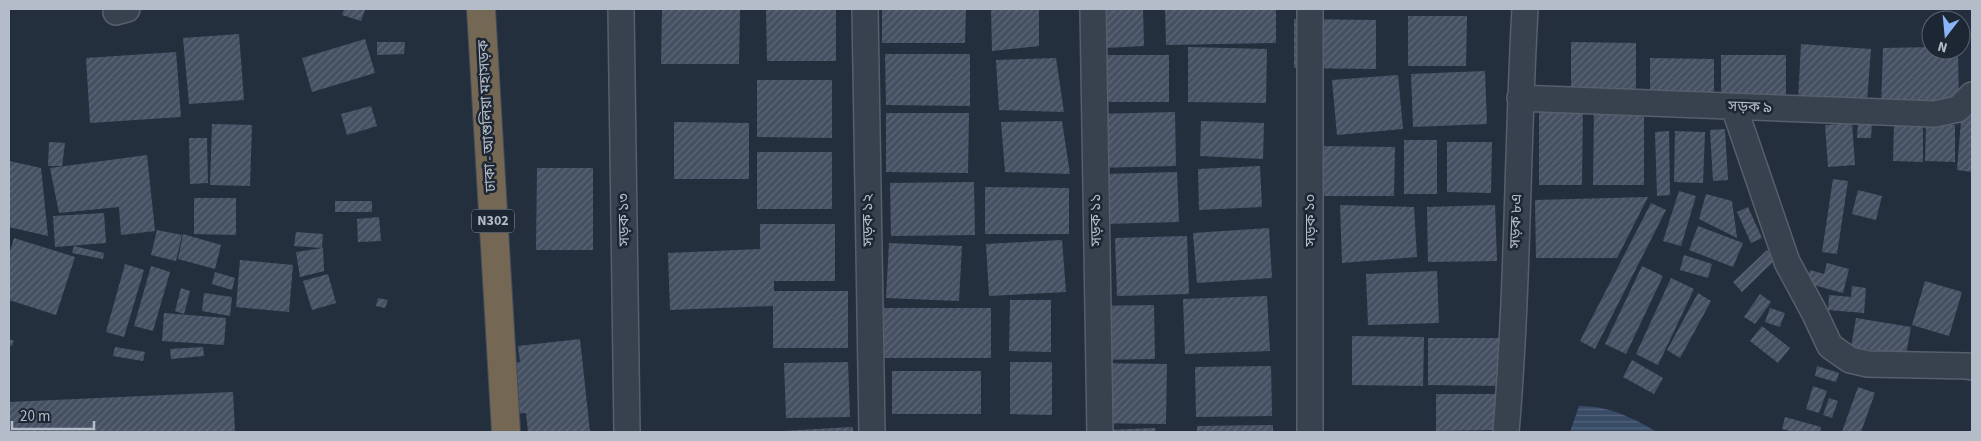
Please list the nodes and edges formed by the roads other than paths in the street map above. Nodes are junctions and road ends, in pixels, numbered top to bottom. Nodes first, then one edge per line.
1 (481, 9) edge
2 (621, 9) edge
3 (865, 9) edge
4 (1093, 9) edge
5 (1310, 9) edge
6 (1525, 9) edge
7 (1972, 95) edge
8 (1520, 98) junction
9 (1734, 107) junction
10 (1972, 367) edge
11 (506, 432) edge
12 (627, 432) edge
13 (872, 432) edge
14 (1100, 432) edge
15 (1310, 432) edge
16 (1506, 432) edge

1 - 11 highway, ঢাকা - আশুলিয়া মহাসড়ক / N302
2 - 12 street, সড়ক ১৩
3 - 13 street, সড়ক ১২
4 - 14 street, সড়ক ১১
5 - 15 street, সড়ক ১০
6 - 8 street, সড়ক ৮এ
7 - 9 street, সড়ক ৯
8 - 9 street, সড়ক ৯
8 - 16 street, সড়ক ৮এ
9 - 10 street

